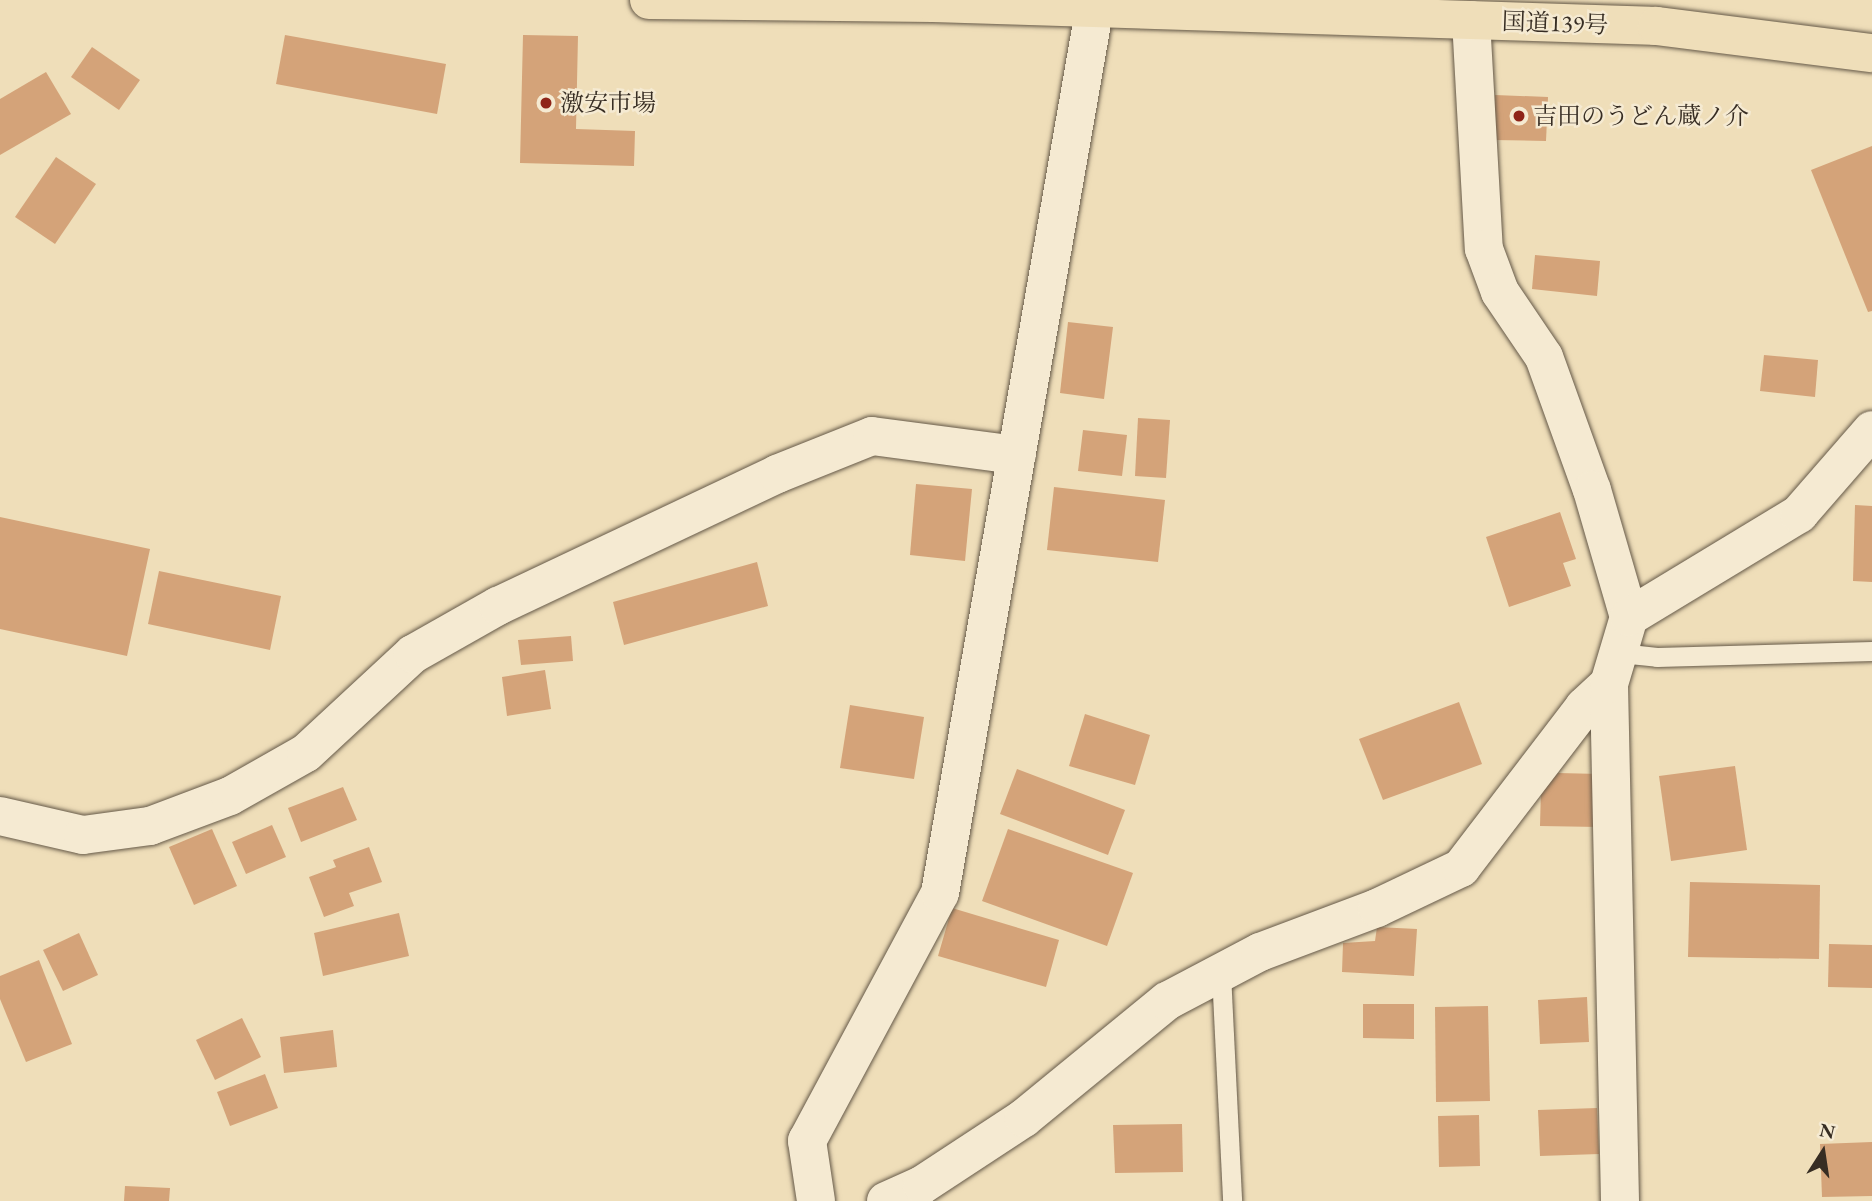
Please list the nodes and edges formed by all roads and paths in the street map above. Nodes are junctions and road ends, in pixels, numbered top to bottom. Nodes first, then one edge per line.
1 (649, 0) edge
2 (1095, 4) edge
3 (1471, 20) junction
4 (1872, 53) edge
5 (1872, 430) edge
6 (1017, 455) junction
7 (1619, 651) junction
8 (1872, 651) edge
9 (0, 816) edge
10 (1221, 973) junction
11 (816, 1201) edge
12 (886, 1201) edge
13 (1232, 1201) edge
14 (1620, 1201) edge

1 - 2 highway, 国道139号
2 - 3 highway, 国道139号
2 - 6 street
3 - 4 highway, 国道139号
3 - 7 street
5 - 7 street
6 - 9 street
6 - 11 street
7 - 8 lane
7 - 10 street
7 - 14 street
10 - 12 street
10 - 13 lane

